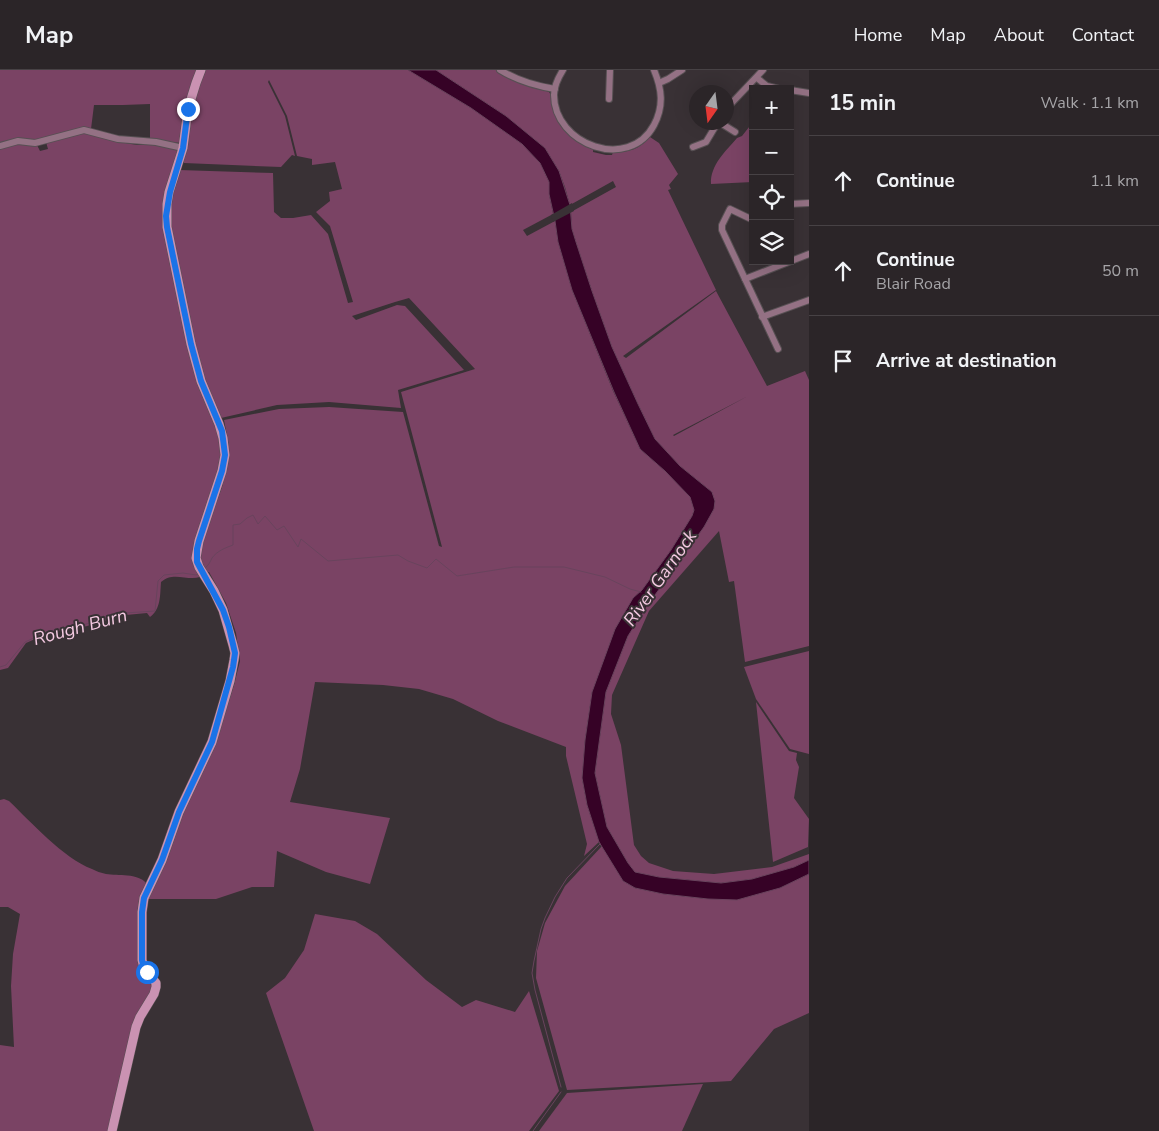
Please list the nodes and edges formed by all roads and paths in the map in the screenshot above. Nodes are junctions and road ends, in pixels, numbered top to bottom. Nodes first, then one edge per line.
1 (201, 70) edge
2 (500, 70) edge
3 (563, 70) edge
4 (610, 70) edge
5 (654, 70) edge
6 (682, 70) edge
7 (763, 70) edge
8 (757, 78) junction
9 (659, 83) junction
10 (766, 85) edge
11 (555, 89) junction
12 (794, 91) edge
13 (809, 93) edge
14 (608, 99) dead end
15 (734, 101) edge
16 (713, 130) edge
17 (732, 130) edge
18 (735, 132) dead end
19 (0, 146) edge
20 (694, 147) dead end
21 (183, 148) junction
22 (809, 203) edge
23 (794, 204) edge
24 (749, 218) edge
25 (809, 254) edge
26 (744, 278) junction
27 (809, 300) edge
28 (762, 317) junction
29 (778, 349) dead end
30 (112, 1131) edge

1 - 21 street
2 - 11 street
3 - 11 street
4 - 14 street
5 - 9 street
6 - 9 street
7 - 8 street
8 - 10 street
8 - 15 street
9 - 11 street
12 - 13 street
16 - 20 street
17 - 18 street
19 - 21 street
21 - 30 street
22 - 23 street
24 - 26 street
25 - 26 street
26 - 28 street
27 - 28 street
28 - 29 street

